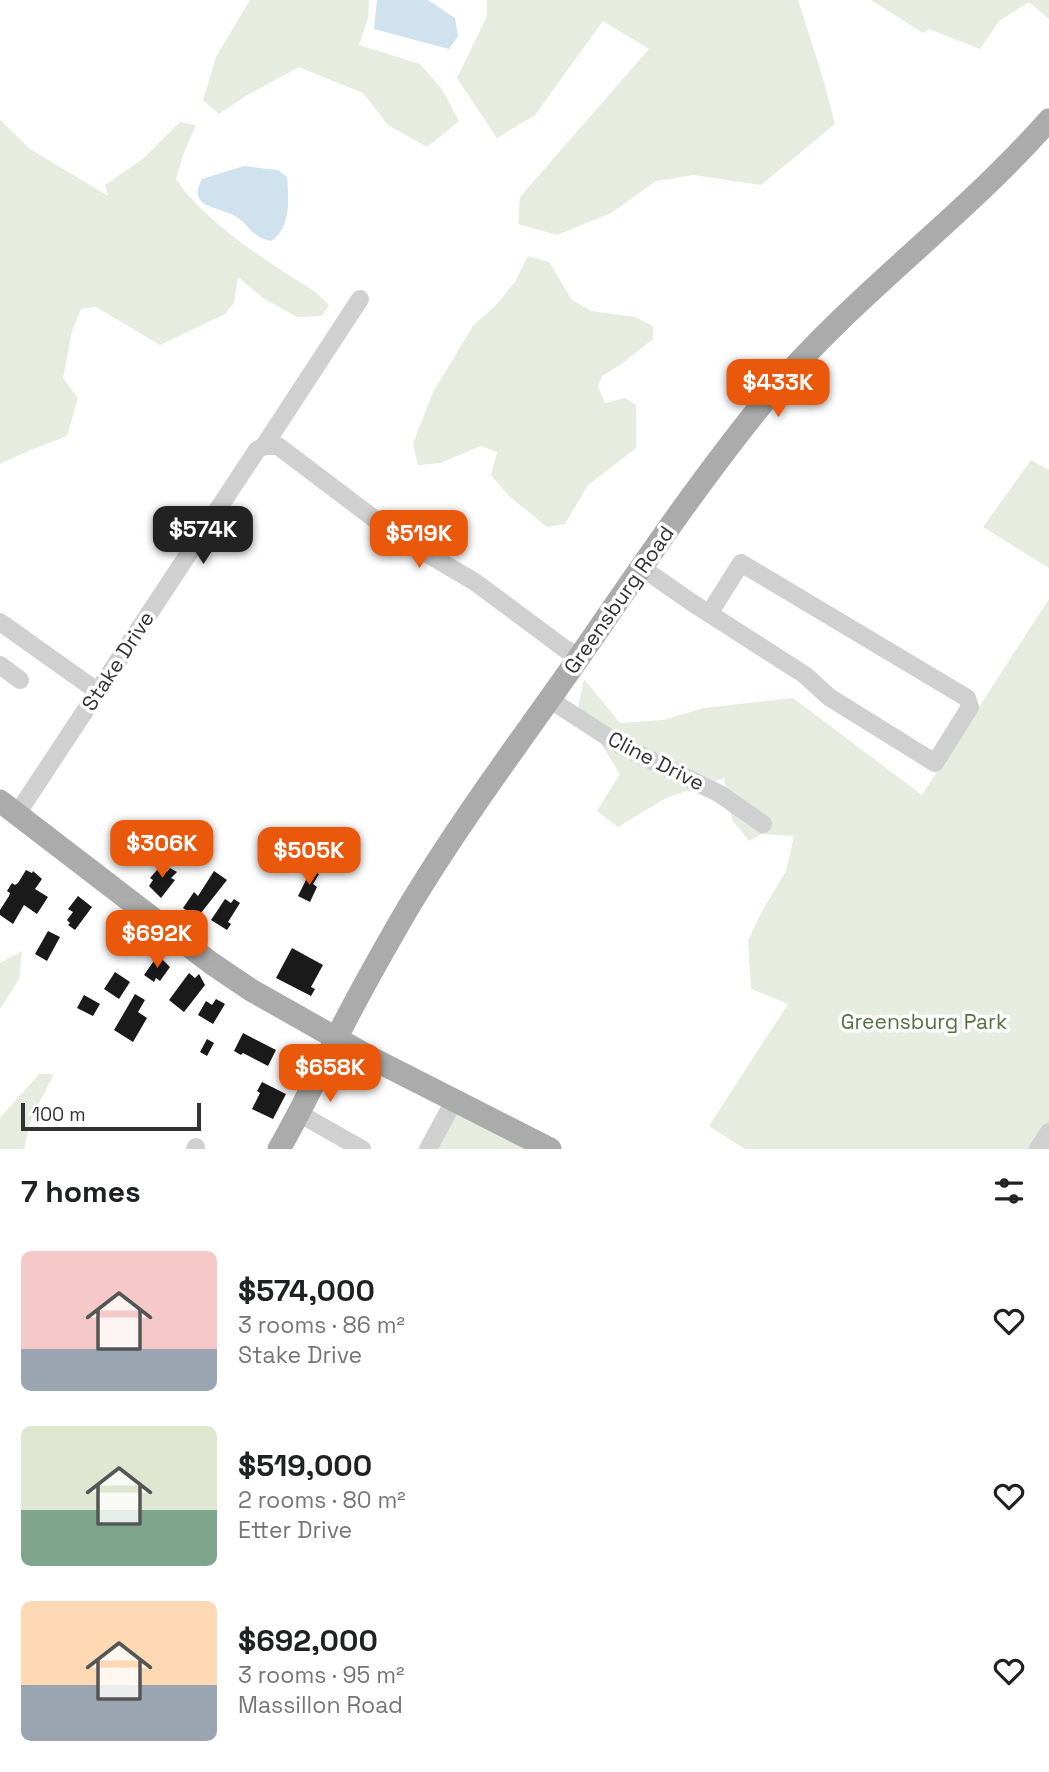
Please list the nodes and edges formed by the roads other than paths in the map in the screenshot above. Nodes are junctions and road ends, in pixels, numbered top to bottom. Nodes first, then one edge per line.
1 (1049, 120) edge
2 (360, 299) dead end
3 (264, 446) junction
4 (641, 567) junction
5 (709, 614) junction
6 (0, 622) edge
7 (580, 656) junction
8 (0, 665) edge
9 (20, 680) dead end
10 (97, 691) junction
11 (549, 699) junction
12 (9, 807) edge
13 (763, 824) dead end
14 (337, 1037) junction
15 (455, 1100) junction
16 (300, 1114) junction
17 (1049, 1132) edge
18 (279, 1149) edge
19 (362, 1149) edge
20 (429, 1149) edge
21 (550, 1149) edge
22 (1038, 1149) edge

1 - 4 main road, Greensburg Road
2 - 3 street, Stake Drive
3 - 7 street
3 - 10 street, Stake Drive
4 - 5 street
4 - 7 main road, Greensburg Road
5 - 5 street
6 - 10 street
7 - 11 main road, Greensburg Road
8 - 9 street
10 - 12 street, Stake Drive
11 - 13 street, Cline Drive
11 - 14 main road, Greensburg Road
12 - 14 main road
14 - 15 main road
14 - 16 main road, Greensburg Road
15 - 20 street
15 - 21 main road
16 - 18 main road, Greensburg Road
16 - 19 street
17 - 22 street

